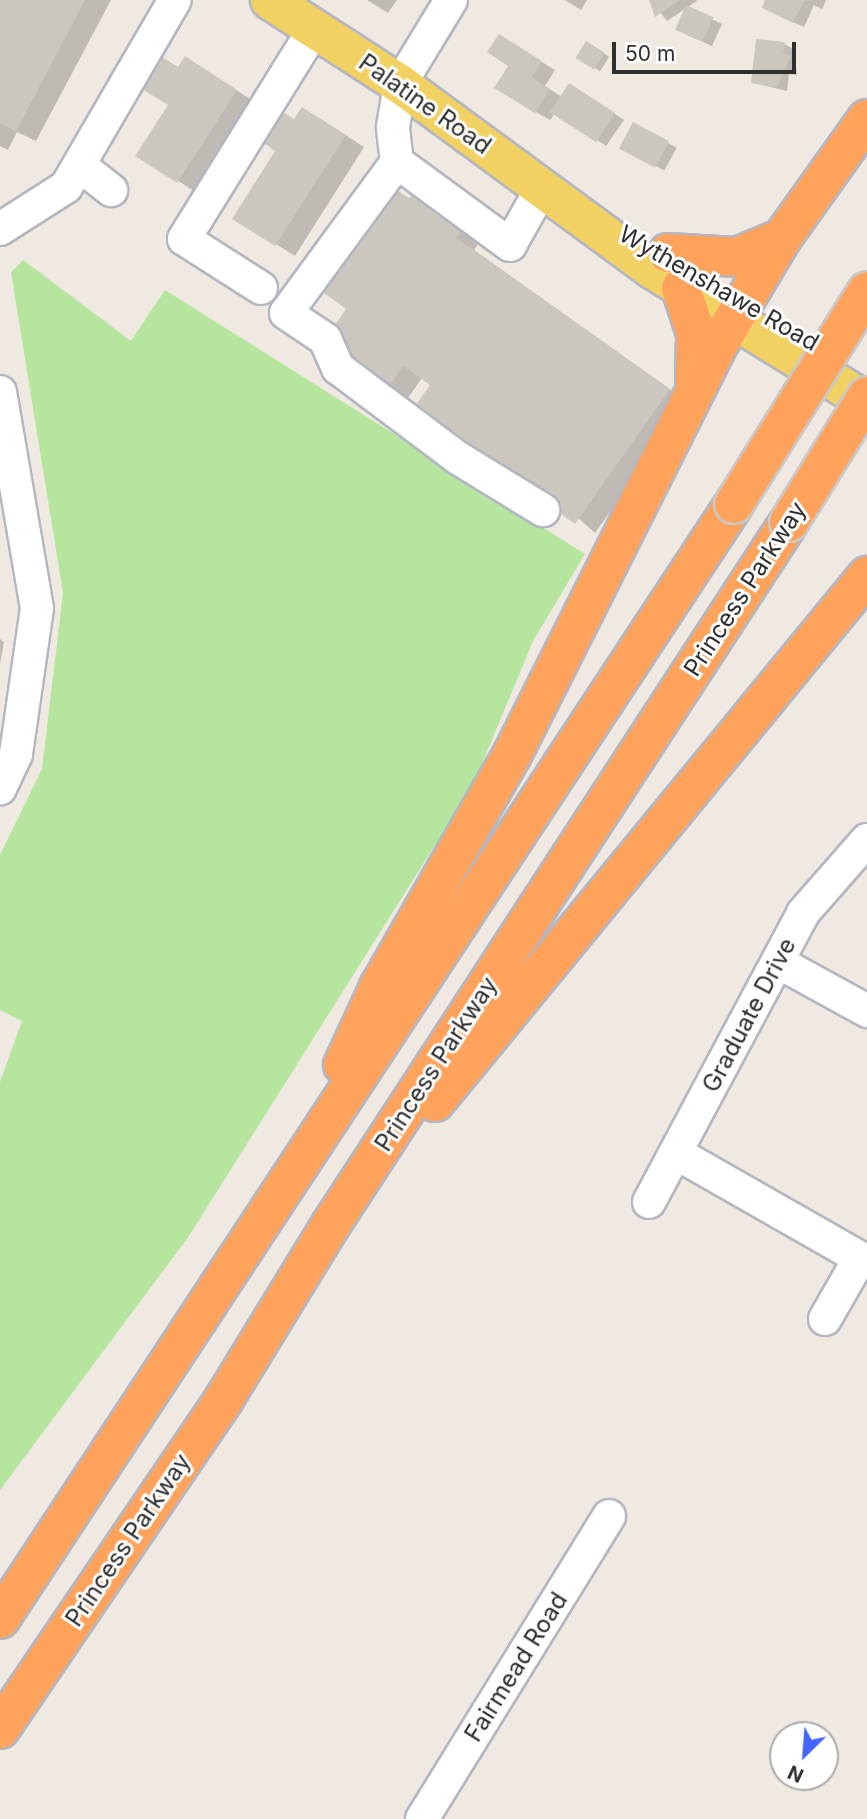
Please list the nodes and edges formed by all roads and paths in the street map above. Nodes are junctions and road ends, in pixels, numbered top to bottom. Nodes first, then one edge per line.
1 (175, 0) edge
2 (270, 0) edge
3 (451, 0) edge
4 (315, 28) junction
5 (400, 84) junction
6 (867, 119) edge
7 (397, 162) junction
8 (79, 165) junction
9 (542, 188) junction
10 (111, 190) dead end
11 (579, 211) junction
12 (0, 229) edge
13 (782, 238) junction
14 (667, 253) junction
15 (261, 288) dead end
16 (681, 288) junction
17 (867, 291) edge
18 (741, 311) junction
19 (867, 374) edge
20 (694, 389) junction
21 (0, 392) edge
22 (867, 396) edge
23 (867, 402) edge
24 (543, 510) dead end
25 (867, 576) edge
26 (0, 788) edge
27 (867, 840) edge
28 (778, 962) junction
29 (867, 1011) edge
30 (676, 1153) junction
31 (290, 1182) junction
32 (649, 1202) dead end
33 (330, 1226) junction
34 (864, 1260) edge
35 (825, 1319) dead end
36 (609, 1516) dead end
37 (6, 1609) edge
38 (0, 1729) edge
39 (422, 1819) edge

1 - 8 street
2 - 4 main road, Palatine Road
3 - 5 street
4 - 5 main road, Palatine Road
4 - 15 street
5 - 7 street
5 - 9 main road, Palatine Road
6 - 13 highway
7 - 9 street
7 - 24 street
8 - 10 street
8 - 12 street
9 - 11 main road, Palatine Road
11 - 14 main road, Wythenshawe Road
11 - 16 main road, Wythenshawe Road
13 - 14 highway
13 - 18 highway
14 - 18 main road, Wythenshawe Road
16 - 18 main road, Wythenshawe Road
16 - 20 highway
17 - 31 highway, bridge
18 - 19 main road, Wythenshawe Road
18 - 20 highway
18 - 23 main road, Wythenshawe Road
20 - 31 highway
21 - 26 street
22 - 33 highway, Princess Parkway, bridge
25 - 33 highway
27 - 28 street, Graduate Drive
28 - 29 street
28 - 30 street, Graduate Drive
30 - 32 street, Graduate Drive
30 - 34 street
31 - 37 highway
33 - 38 highway, Princess Parkway
34 - 35 street
36 - 39 street, Fairmead Road

